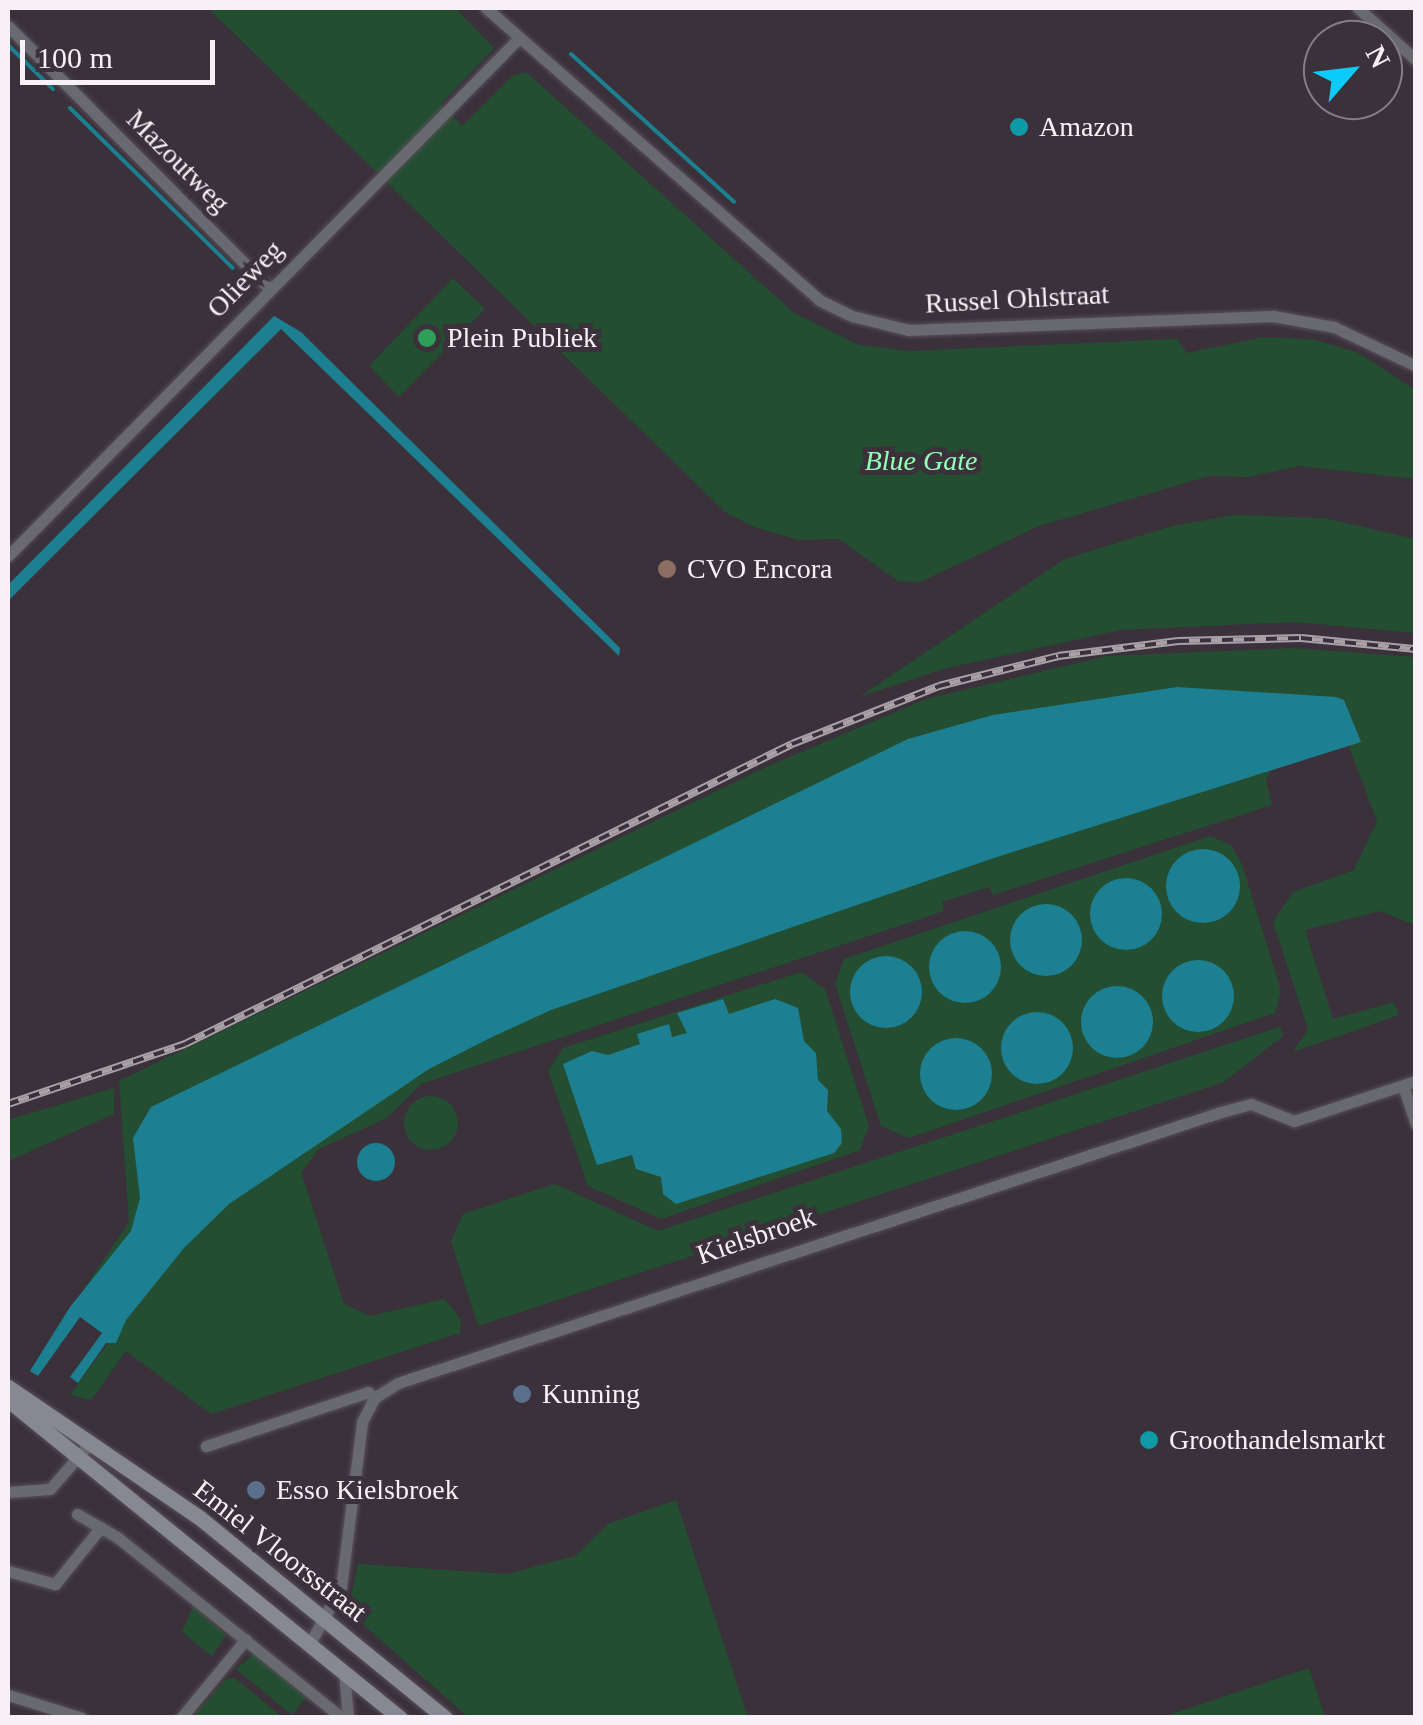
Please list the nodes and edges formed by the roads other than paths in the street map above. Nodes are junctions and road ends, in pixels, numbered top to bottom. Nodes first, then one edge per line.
1 (486, 8) edge
2 (1361, 13) edge
3 (8, 26) edge
4 (518, 38) junction
5 (1416, 60) edge
6 (270, 289) junction
7 (1416, 366) edge
8 (8, 556) edge
9 (1409, 1084) edge
10 (1416, 1124) edge
11 (8, 1387) edge
12 (374, 1398) junction
13 (8, 1400) edge
14 (206, 1446) dead end
15 (85, 1450) junction
16 (8, 1492) edge
17 (78, 1514) dead end
18 (101, 1527) junction
19 (8, 1571) edge
20 (329, 1618) junction
21 (246, 1639) junction
22 (310, 1643) junction
23 (344, 1671) junction
24 (8, 1695) edge
25 (38, 1712) edge
26 (82, 1718) edge
27 (181, 1718) edge
28 (345, 1718) edge
29 (400, 1718) edge
30 (444, 1718) edge

1 - 4 street, Russel Ohlstraat
2 - 5 street
3 - 6 street, Mazoutweg
4 - 6 street, Olieweg
4 - 7 street, Russel Ohlstraat
6 - 8 street, Olieweg
9 - 10 street, Kielsbroek
9 - 12 street, Kielsbroek
11 - 15 street
12 - 14 street, Kielsbroek
12 - 20 street
13 - 15 street
15 - 16 street
15 - 20 street, Emiel Vloorsstraat
15 - 22 street, Emiel Vloorsstraat
17 - 18 street
18 - 19 street
18 - 21 street
20 - 22 street
20 - 30 street, Emiel Vloorsstraat
21 - 27 street
21 - 28 street
22 - 23 street, Emiel Vloorsstraat
23 - 28 street
23 - 29 street, Emiel Vloorsstraat
24 - 25 street
25 - 26 street

